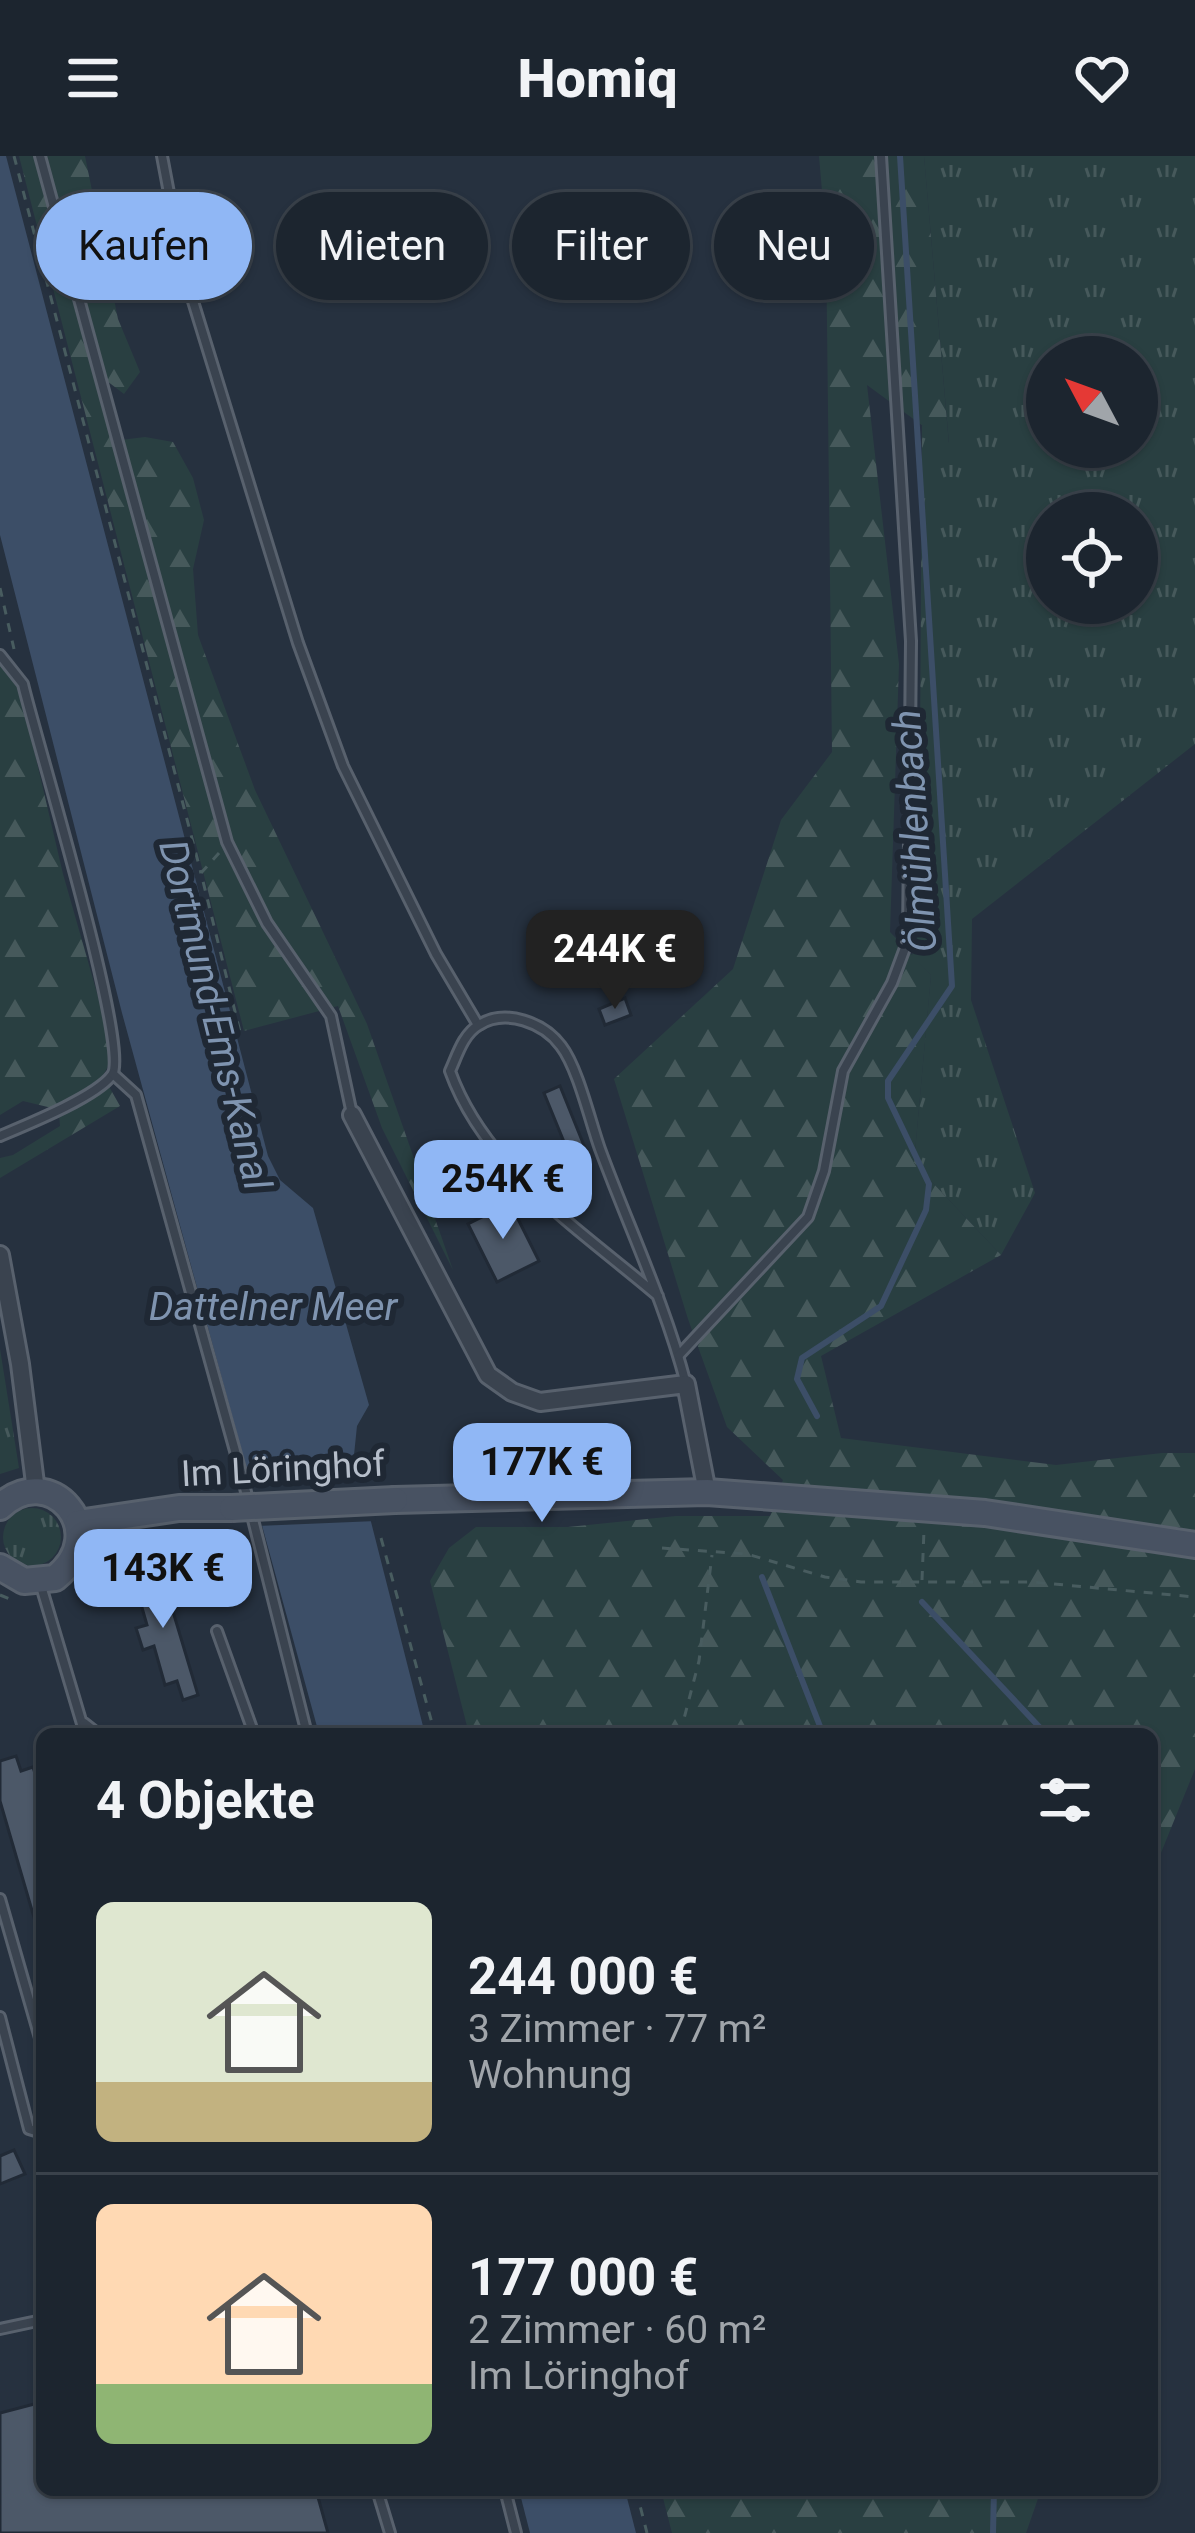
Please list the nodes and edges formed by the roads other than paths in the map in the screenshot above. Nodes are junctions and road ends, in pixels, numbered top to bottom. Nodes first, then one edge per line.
1 (40, 156) edge
2 (162, 156) edge
3 (881, 156) edge
4 (0, 656) edge
5 (478, 1025) junction
6 (113, 1074) junction
7 (352, 1115) joint
8 (0, 1136) edge
9 (0, 1255) edge
10 (658, 1296) junction
11 (679, 1354) junction
12 (686, 1384) junction
13 (36, 1491) junction
14 (707, 1492) junction
15 (0, 1507) edge
16 (78, 1523) junction
17 (1195, 1545) edge
18 (0, 1567) edge
19 (40, 1582) junction
20 (217, 1631) dead end
21 (83, 1722) junction
22 (84, 1728) edge
23 (90, 1728) edge
24 (252, 1728) edge
25 (305, 1728) edge
26 (0, 1899) edge
27 (0, 2017) edge
28 (36, 2024) edge
29 (36, 2131) edge
30 (36, 2321) edge
31 (0, 2329) edge
32 (379, 2496) edge
33 (507, 2496) edge
34 (390, 2533) edge
35 (516, 2533) edge

1 - 7 lane
2 - 5 lane
3 - 11 lane
4 - 6 lane
5 - 10 lane
5 - 10 lane
6 - 8 lane
6 - 25 lane
7 - 12 street
9 - 13 street
10 - 11 lane
11 - 12 lane
12 - 14 street
13 - 15 street
13 - 16 street
14 - 16 street, Im Löringhof, bridge
14 - 17 street, Im Löringhof
16 - 19 street
18 - 19 street
19 - 21 lane
20 - 24 lane
21 - 22 lane
21 - 23 lane
26 - 28 lane
27 - 29 lane
30 - 31 lane
32 - 34 lane
33 - 35 lane

